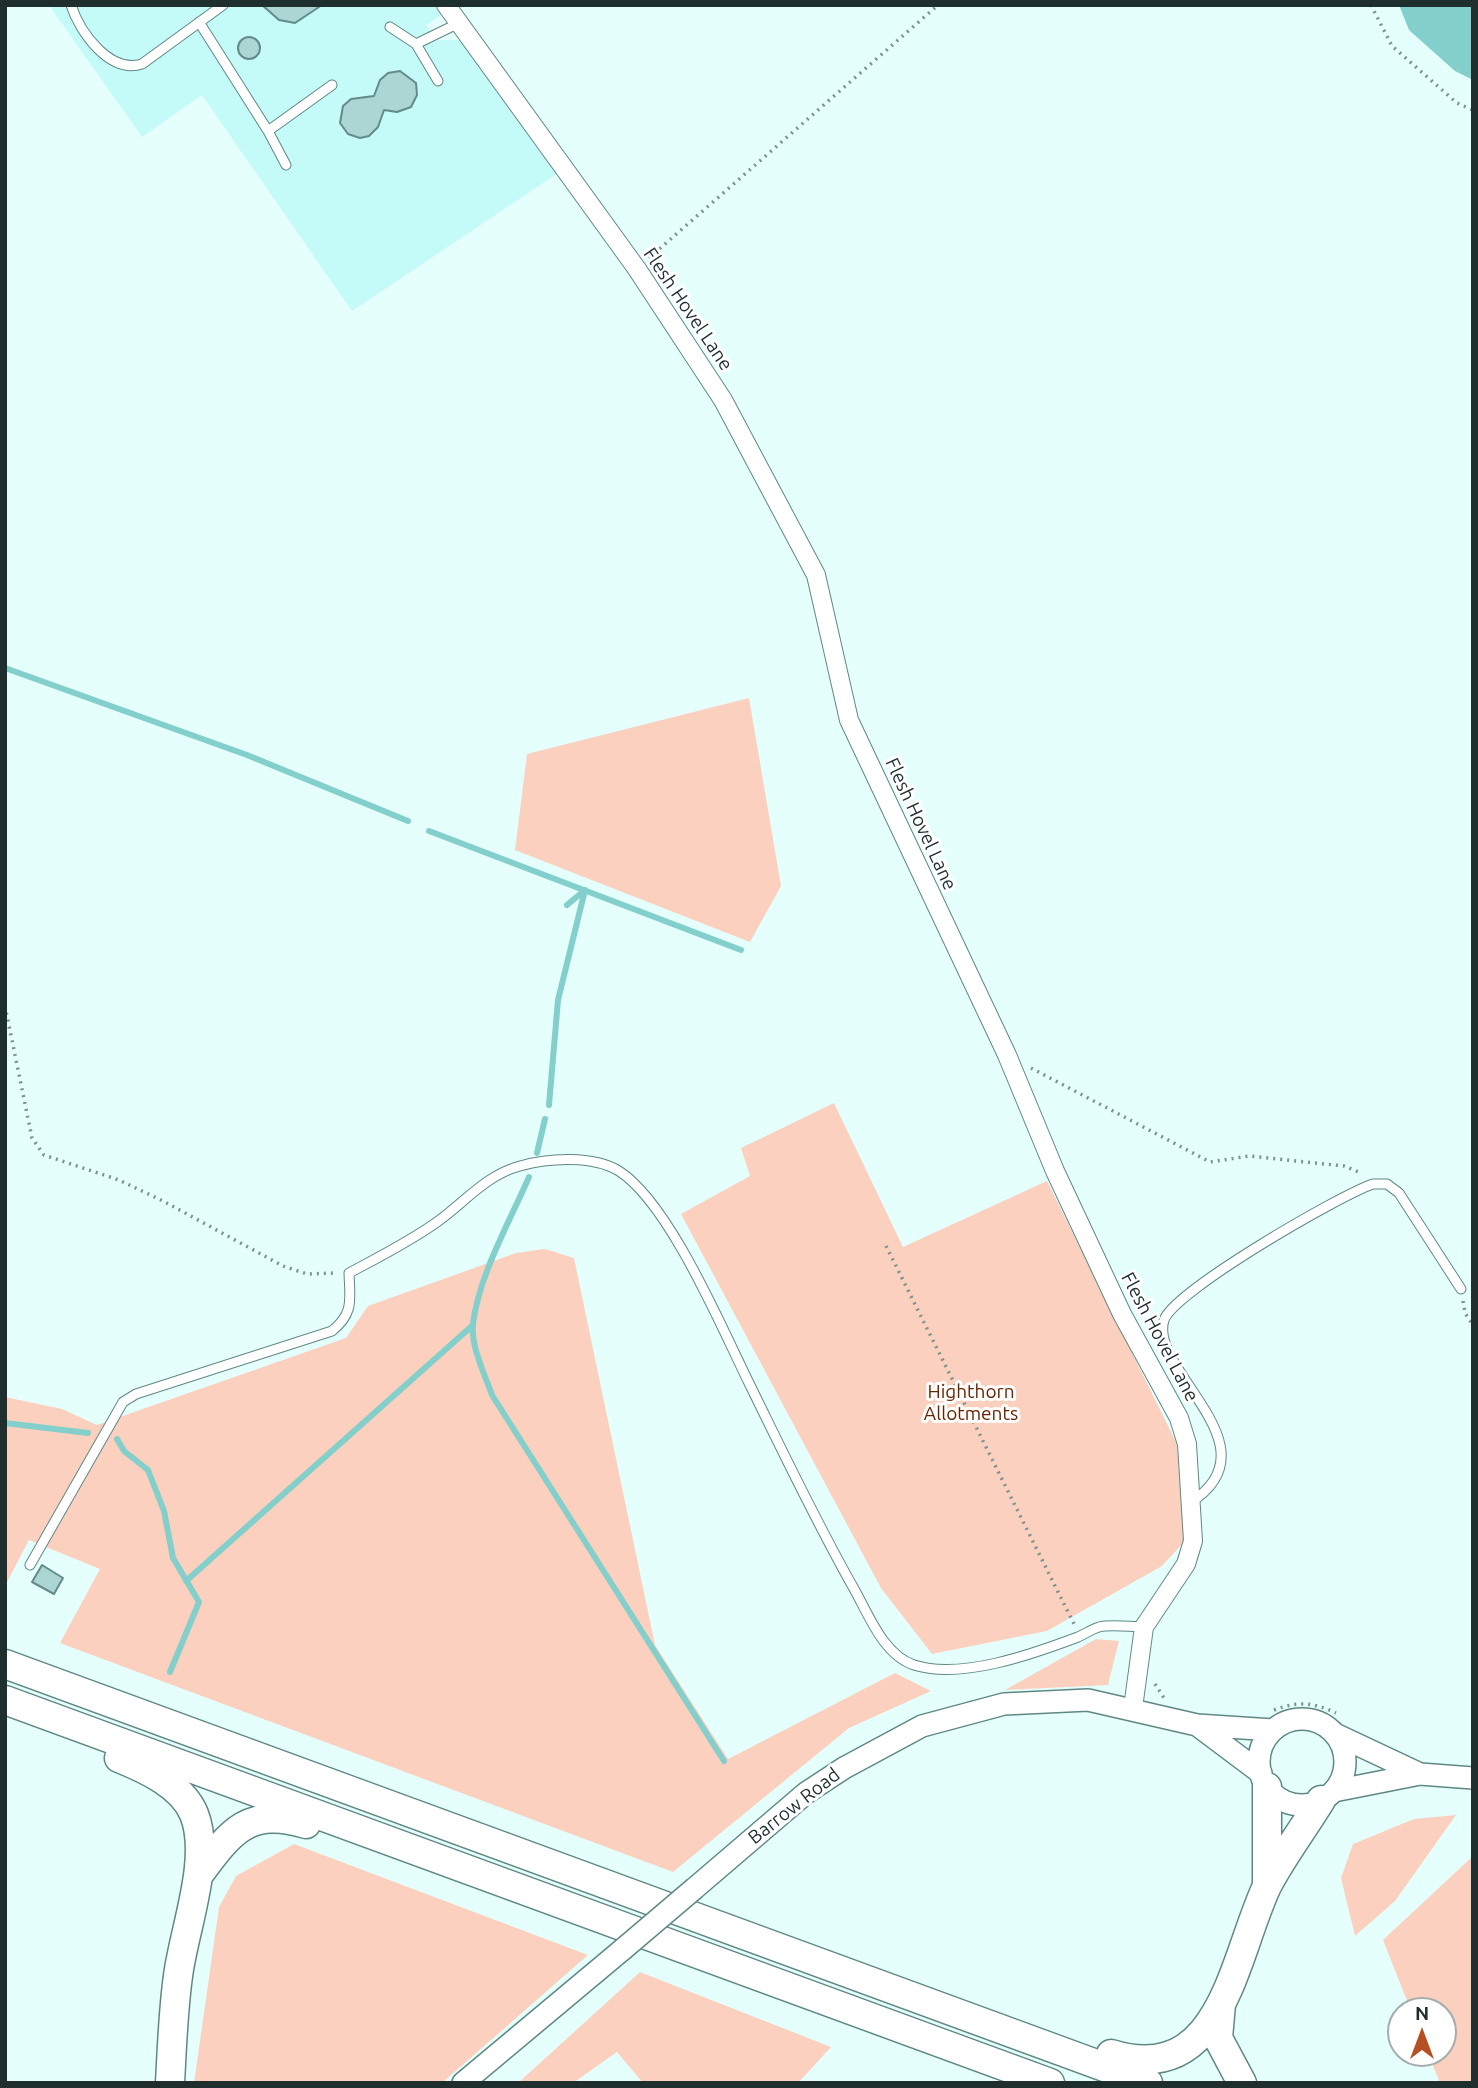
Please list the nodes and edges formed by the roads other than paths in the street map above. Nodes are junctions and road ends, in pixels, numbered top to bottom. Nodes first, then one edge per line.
1 (71, 5) edge
2 (223, 5) edge
3 (446, 5) edge
4 (199, 22) junction
5 (459, 23) junction
6 (390, 27) dead end
7 (416, 44) junction
8 (438, 81) dead end
9 (332, 85) dead end
10 (268, 131) junction
11 (286, 165) dead end
12 (1461, 1289) road end
13 (1191, 1502) junction
14 (30, 1565) dead end
15 (1144, 1627) junction
16 (5, 1664) edge
17 (5, 1702) edge
18 (1133, 1708) junction
19 (1269, 1721) junction
20 (1197, 1725) junction
21 (1338, 1725) junction
22 (1420, 1774) junction
23 (1473, 1779) edge
24 (1264, 1780) junction
25 (1327, 1796) junction
26 (200, 1873) junction
27 (498, 1879) junction
28 (1267, 1886) junction
29 (874, 1981) junction
30 (1221, 2004) junction
31 (170, 2083) edge
32 (463, 2083) edge
33 (1050, 2083) edge
34 (1148, 2083) edge
35 (1242, 2083) edge

1 - 4 lane
2 - 4 lane
3 - 5 street, Flesh Hovel Lane
4 - 10 lane
5 - 7 lane
5 - 13 street, Flesh Hovel Lane
6 - 7 lane
7 - 8 lane
9 - 10 lane
10 - 11 lane
12 - 13 lane
13 - 15 street, Flesh Hovel Lane
14 - 15 lane
15 - 18 street, Flesh Hovel Lane
16 - 29 highway
17 - 26 highway
17 - 27 highway
18 - 20 street, Barrow Road
18 - 32 street, Barrow Road, bridge
19 - 20 street, Barrow Road
19 - 21 street
19 - 24 street
20 - 24 street, Barrow Road
21 - 22 street
21 - 25 street
22 - 23 street
22 - 25 street
24 - 25 street
24 - 28 highway
25 - 28 highway
26 - 27 highway
26 - 31 highway
27 - 33 highway
28 - 30 highway
29 - 30 highway
29 - 34 highway
30 - 35 highway

